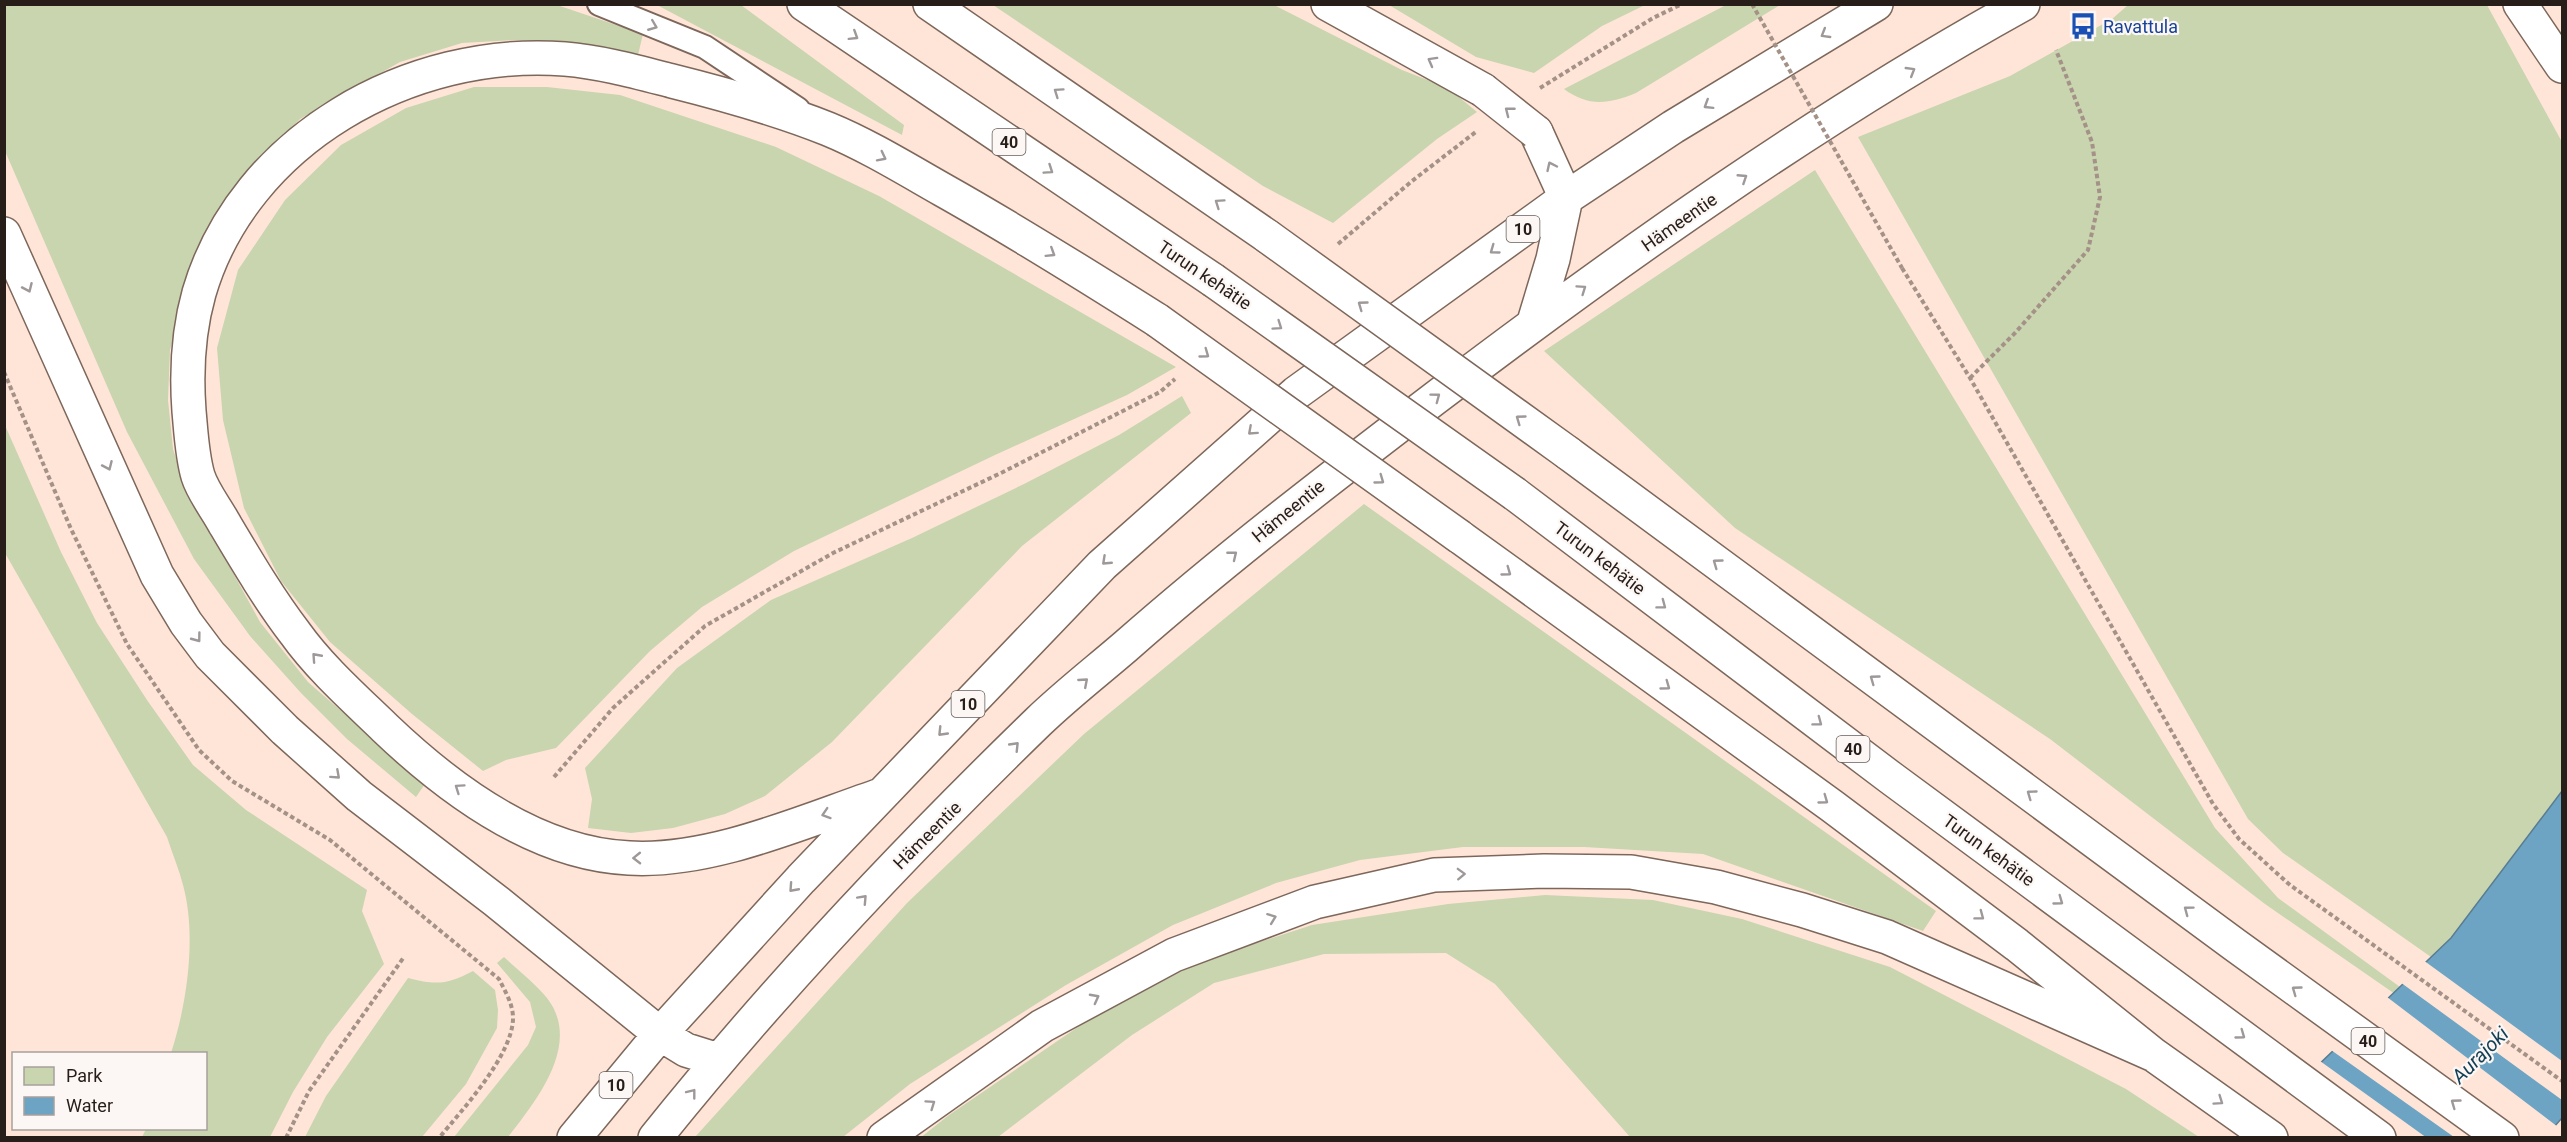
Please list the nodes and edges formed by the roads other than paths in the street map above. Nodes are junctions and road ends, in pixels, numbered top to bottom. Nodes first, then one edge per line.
1 (599, 4) edge
2 (804, 4) edge
3 (930, 4) edge
4 (1328, 4) edge
5 (1876, 4) edge
6 (2023, 4) edge
7 (2520, 4) edge
8 (2548, 4) edge
9 (2559, 60) edge
10 (830, 130) junction
11 (1566, 198) junction
12 (4, 234) edge
13 (1534, 322) junction
14 (881, 795) junction
15 (660, 1034) junction
16 (2154, 1055) junction
17 (718, 1060) junction
18 (574, 1137) edge
19 (655, 1137) edge
20 (884, 1137) edge
21 (2271, 1137) edge
22 (2379, 1137) edge
23 (2502, 1137) edge

1 -> 10 lane
2 -> 22 highway, Turun kehätie / 40, bridge
23 -> 3 highway, 40, bridge
11 -> 4 highway, bridge
5 -> 11 highway, 10
13 -> 6 highway, Hämeentie
7 - 9 highway
8 - 9 highway
14 -> 10 highway
10 -> 16 highway, bridge
11 - 13 highway
11 -> 14 highway, 10
12 -> 15 highway
17 -> 13 highway, Hämeentie
14 -> 15 highway, 10
15 - 17 highway
15 - 18 highway, 10
20 -> 16 highway
16 -> 21 highway
19 -> 17 highway, Hämeentie

